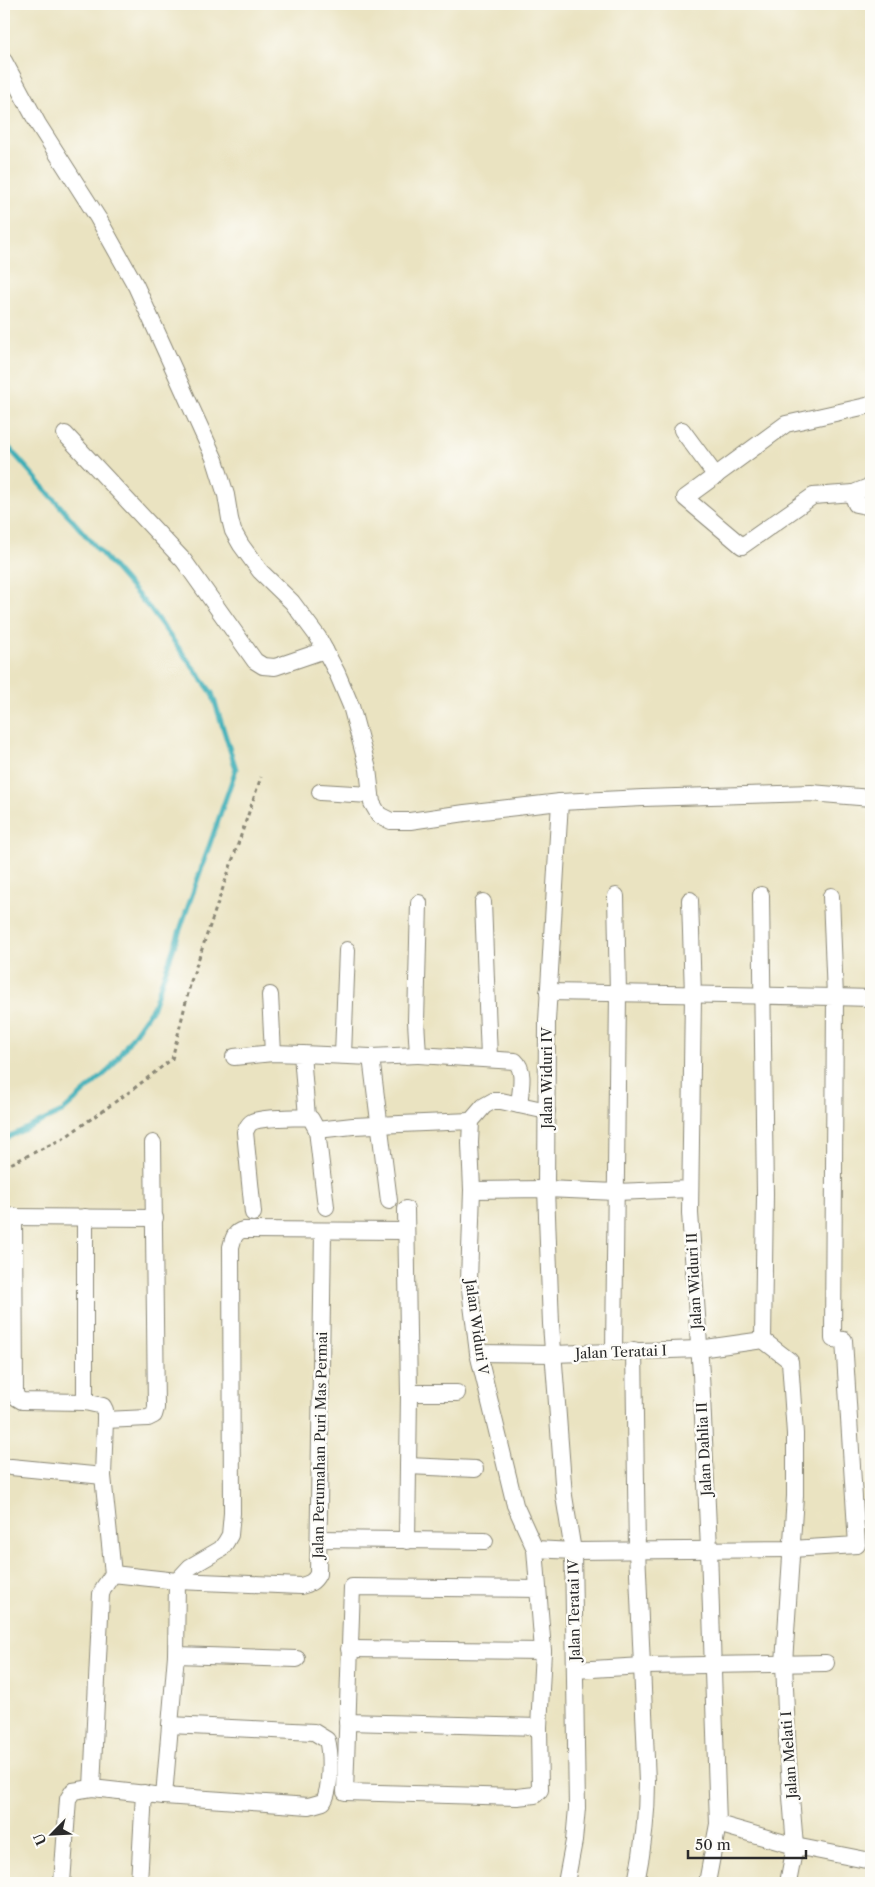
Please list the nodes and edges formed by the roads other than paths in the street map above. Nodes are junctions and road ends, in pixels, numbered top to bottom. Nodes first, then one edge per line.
1 (4, 61) edge
2 (871, 405) edge
3 (682, 430) dead end
4 (65, 434) dead end
5 (716, 476) junction
6 (871, 486) edge
7 (854, 494) junction
8 (871, 507) edge
9 (325, 650) junction
10 (320, 792) dead end
11 (370, 795) junction
12 (871, 798) edge
13 (560, 802) junction
14 (616, 896) dead end
15 (761, 896) dead end
16 (831, 896) dead end
17 (690, 900) dead end
18 (483, 902) dead end
19 (419, 903) dead end
20 (348, 950) dead end
21 (548, 992) junction
22 (618, 993) junction
23 (693, 994) junction
24 (270, 995) dead end
25 (762, 996) junction
26 (835, 997) junction
27 (871, 998) edge
28 (273, 1053) junction
29 (302, 1054) junction
30 (418, 1055) junction
31 (343, 1056) junction
32 (234, 1057) dead end
33 (371, 1057) junction
34 (489, 1058) junction
35 (519, 1105) junction
36 (547, 1111) junction
37 (471, 1121) junction
38 (312, 1123) junction
39 (380, 1124) junction
40 (153, 1143) dead end
41 (546, 1189) junction
42 (690, 1189) junction
43 (472, 1190) junction
44 (616, 1192) junction
45 (389, 1201) dead end
46 (326, 1206) dead end
47 (406, 1210) dead end
48 (253, 1213) dead end
49 (9, 1217) edge
50 (85, 1217) junction
51 (154, 1218) junction
52 (323, 1231) junction
53 (406, 1231) junction
54 (8, 1246) edge
55 (9, 1321) edge
56 (763, 1340) junction
57 (698, 1349) junction
58 (634, 1350) junction
59 (614, 1351) junction
60 (478, 1353) junction
61 (553, 1354) junction
62 (9, 1392) edge
63 (457, 1393) dead end
64 (409, 1394) junction
65 (85, 1402) junction
66 (105, 1420) junction
67 (408, 1466) junction
68 (11, 1467) dead end
69 (475, 1469) dead end
70 (103, 1476) junction
71 (319, 1539) junction
72 (407, 1540) junction
73 (485, 1541) dead end
74 (535, 1549) junction
75 (709, 1549) junction
76 (791, 1549) junction
77 (638, 1550) junction
78 (573, 1551) junction
79 (113, 1574) junction
80 (178, 1581) junction
81 (538, 1589) junction
82 (350, 1649) junction
83 (543, 1651) junction
84 (176, 1654) junction
85 (297, 1659) dead end
86 (784, 1663) junction
87 (826, 1663) dead end
88 (643, 1666) junction
89 (713, 1666) junction
90 (575, 1670) junction
91 (347, 1722) junction
92 (170, 1724) junction
93 (539, 1727) junction
94 (92, 1788) junction
95 (144, 1793) junction
96 (164, 1796) junction
97 (718, 1824) junction
98 (795, 1846) junction
99 (871, 1861) edge
100 (62, 1883) edge
101 (139, 1883) edge
102 (566, 1883) edge
103 (636, 1883) edge
104 (707, 1883) edge
105 (788, 1883) edge

1 - 9 street
2 - 5 street
3 - 5 street
4 - 9 street
5 - 7 street
6 - 7 street
7 - 8 street
9 - 11 street
10 - 11 street
11 - 13 street
12 - 13 street
13 - 21 street, Jalan Widuri IV
14 - 22 street
15 - 25 street
16 - 26 street
17 - 23 street, Jalan Widuri II
18 - 34 street
19 - 30 street
20 - 31 street
21 - 22 street
21 - 36 street, Jalan Widuri IV
22 - 23 street
22 - 44 street
23 - 25 street
23 - 42 street, Jalan Widuri II
24 - 28 street
25 - 26 street
25 - 56 street
26 - 27 street
26 - 76 street
28 - 29 street
28 - 32 street
29 - 31 street
29 - 38 street
30 - 33 street
30 - 34 street
31 - 33 street
33 - 39 street
34 - 35 street
35 - 36 street
35 - 37 street
36 - 41 street, Jalan Widuri IV
37 - 39 street
37 - 43 street, Jalan Widuri V
38 - 39 street
38 - 46 street
38 - 48 street
39 - 45 street
40 - 51 street
41 - 43 street
41 - 44 street
41 - 61 street, Jalan Widuri IV
42 - 44 street
42 - 57 street, Jalan Widuri II
43 - 60 street, Jalan Widuri V
44 - 59 street
47 - 53 street
49 - 50 street
49 - 54 street
50 - 51 street
50 - 65 street
51 - 66 street
52 - 53 street
52 - 71 street, Jalan Perumahan Puri Mas Permai
52 - 80 street
53 - 64 street
54 - 55 street
55 - 62 street
56 - 57 street, Jalan Teratai I
56 - 76 street
57 - 58 street, Jalan Teratai I
57 - 75 street, Jalan Dahlia II
58 - 59 street, Jalan Teratai I
58 - 77 street
59 - 61 street, Jalan Teratai I
60 - 61 street, Jalan Teratai I
60 - 74 street, Jalan Widuri V
61 - 78 street, Jalan Teratai IV
62 - 65 street
63 - 64 street
64 - 67 street
65 - 66 street
66 - 70 street
67 - 69 street
67 - 72 street
68 - 70 street
70 - 79 street
71 - 72 street
71 - 80 street, Jalan Perumahan Puri Mas Permai
72 - 73 street
74 - 78 street
74 - 81 street
75 - 76 street
75 - 77 street
75 - 89 street, Jalan Dahlia II
76 - 86 street
77 - 78 street
77 - 88 street
78 - 90 street, Jalan Teratai IV
79 - 80 street, Jalan Perumahan Puri Mas Permai
79 - 94 street
80 - 84 street
81 - 82 street
81 - 83 street
82 - 83 street
82 - 91 street
83 - 93 street
84 - 85 street
84 - 92 street
86 - 87 street
86 - 89 street
86 - 98 street, Jalan Melati I
88 - 89 street
88 - 90 street
88 - 103 street
89 - 97 street, Jalan Dahlia II
90 - 102 street, Jalan Teratai IV
91 - 93 street
91 - 93 street
92 - 96 street
92 - 96 street
94 - 95 street
94 - 100 street
95 - 96 street
95 - 101 street
97 - 98 street
97 - 104 street, Jalan Dahlia II
98 - 99 street
98 - 105 street, Jalan Melati I

